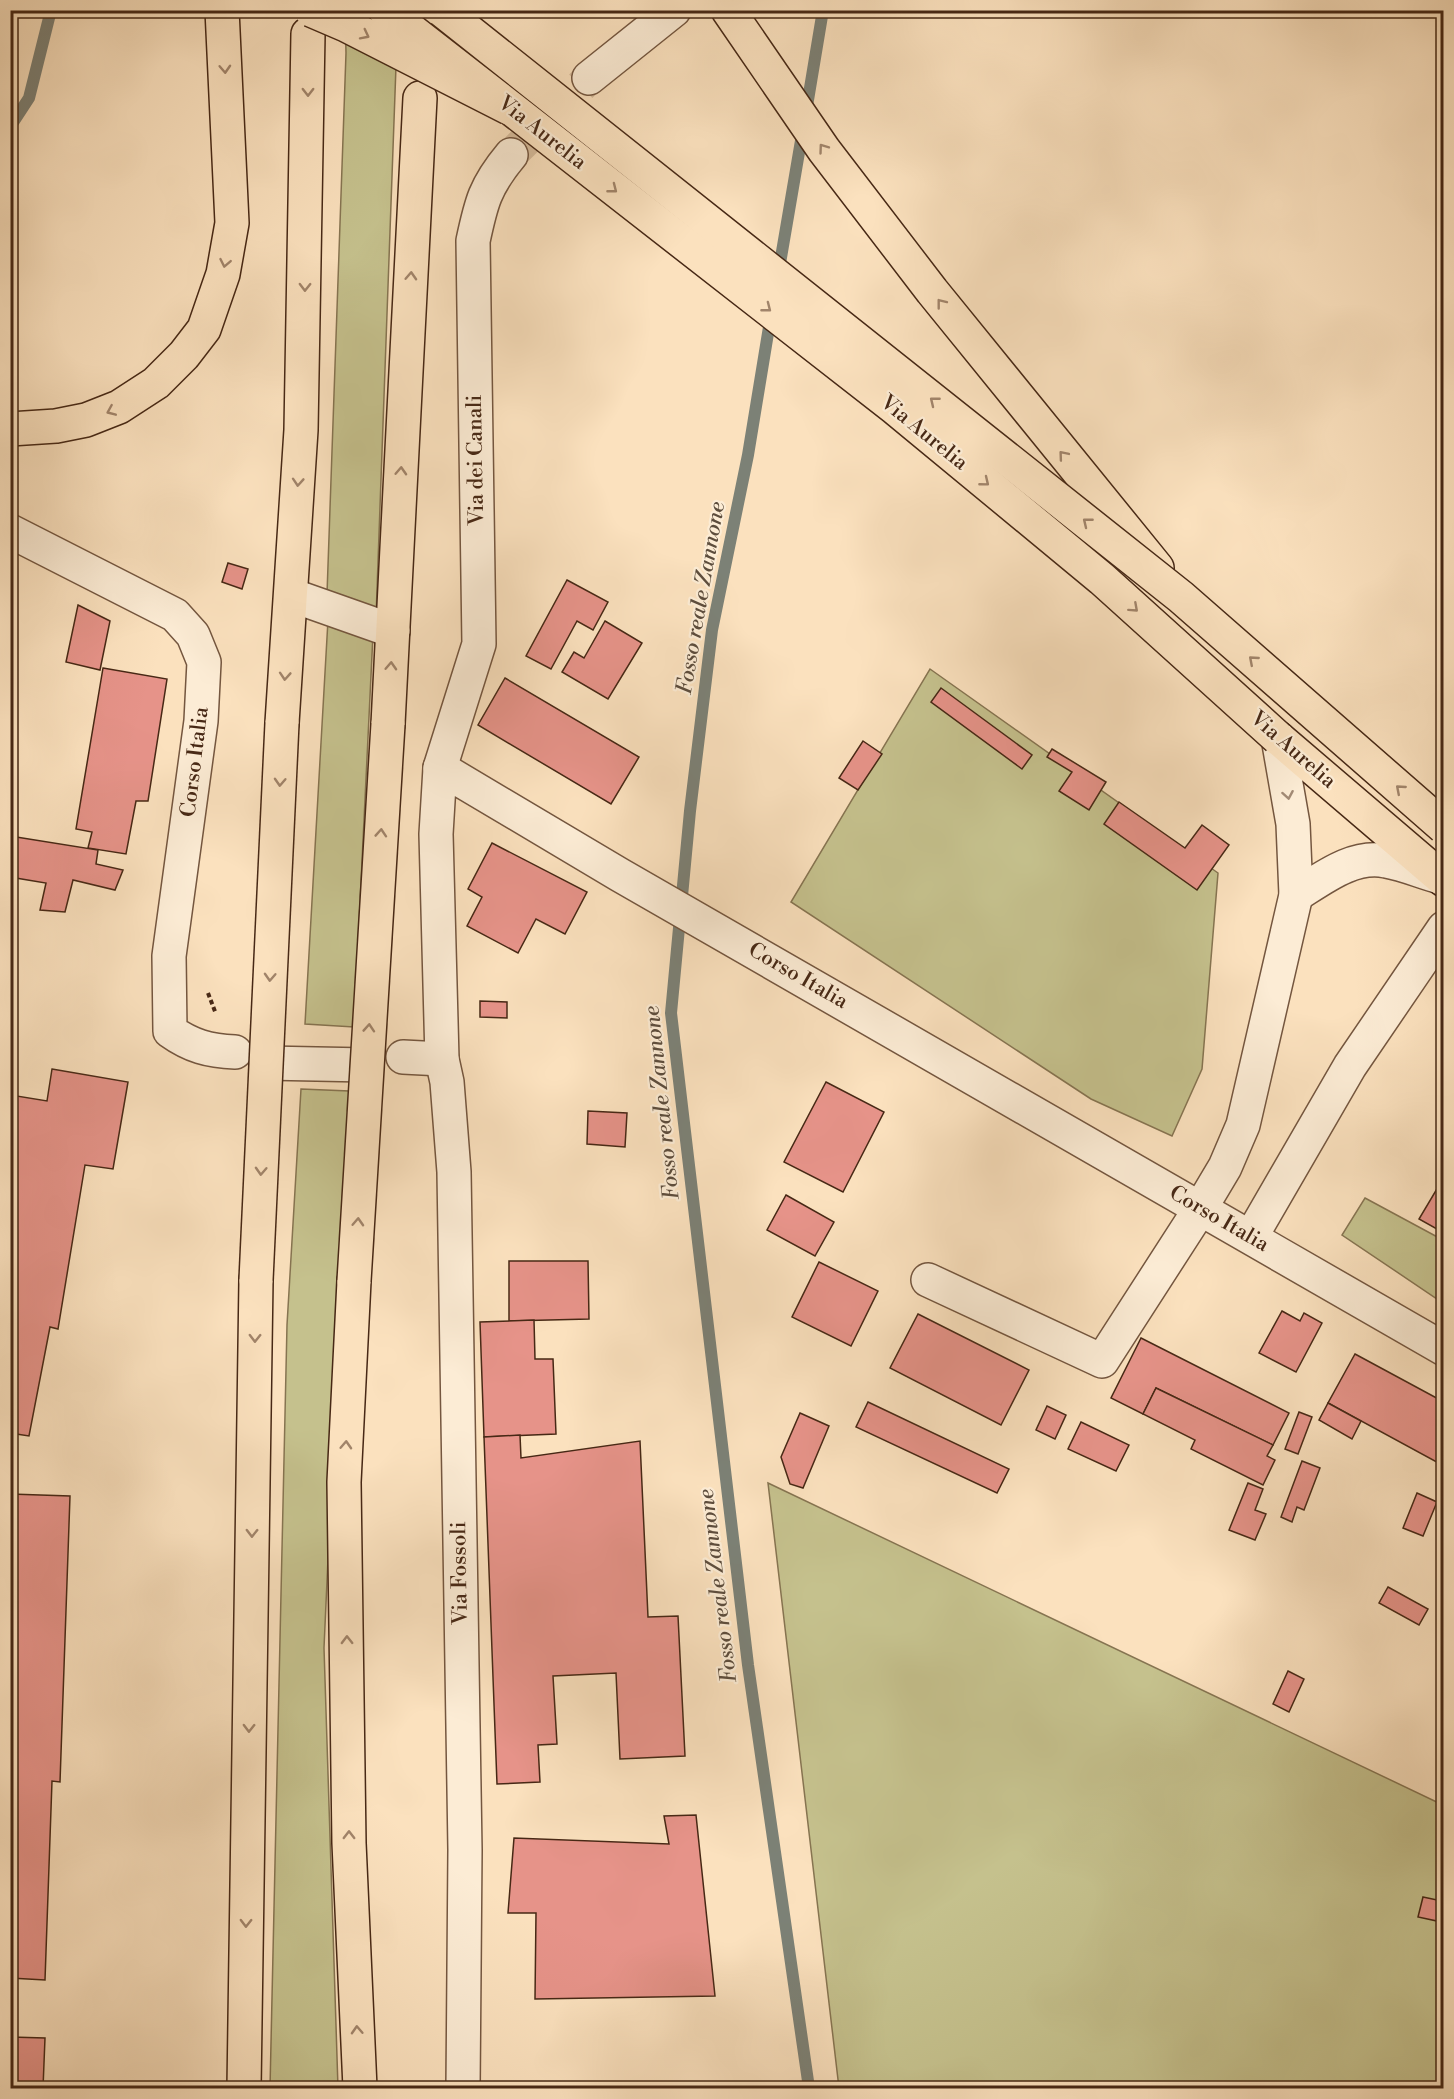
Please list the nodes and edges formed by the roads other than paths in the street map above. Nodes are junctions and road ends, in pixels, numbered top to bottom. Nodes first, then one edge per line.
1 (222, 10) edge
2 (385, 10) edge
3 (442, 10) edge
4 (674, 10) edge
5 (728, 10) edge
6 (310, 22) edge
7 (589, 78) tunnel mouth
8 (420, 98) tunnel mouth
9 (509, 108) junction
10 (511, 155) tunnel mouth
11 (10, 429) edge
12 (10, 531) edge
13 (291, 595) junction
14 (1181, 597) junction
15 (393, 631) junction
16 (1278, 738) junction
17 (440, 768) junction
18 (1443, 827) edge
19 (1442, 879) edge
20 (1296, 895) junction
21 (1443, 928) edge
22 (235, 1052) dead end
23 (403, 1058) dead end
24 (442, 1059) junction
25 (266, 1063) junction
26 (367, 1065) junction
27 (1200, 1209) junction
28 (1251, 1237) junction
29 (928, 1280) dead end
30 (1443, 1348) edge
31 (244, 2088) edge
32 (360, 2088) edge
33 (463, 2088) edge

1 -> 11 main road
2 - 9 main road, Via Aurelia, bridge
14 -> 3 main road, Via Aurelia, bridge
4 - 7 street
14 -> 5 main road, bridge
6 -> 9 main road, bridge
6 -> 13 main road
15 -> 8 main road
9 -> 16 main road, Via Aurelia, bridge
10 - 17 street, Via dei Canali
12 - 22 street, Corso Italia
13 - 15 street
13 -> 25 main road, bridge
18 -> 14 main road, Via Aurelia, bridge
26 -> 15 main road, bridge
16 - 19 main road, Via Aurelia
16 -> 20 street
17 - 24 street
17 - 27 street, Corso Italia
19 - 20 street
20 - 27 street
21 - 28 street
23 - 24 street
24 - 33 street, Via Fossoli
25 - 26 street
25 -> 31 main road, bridge
32 -> 26 main road, bridge
27 - 28 street, Corso Italia
27 - 29 street
28 - 30 street, Corso Italia

